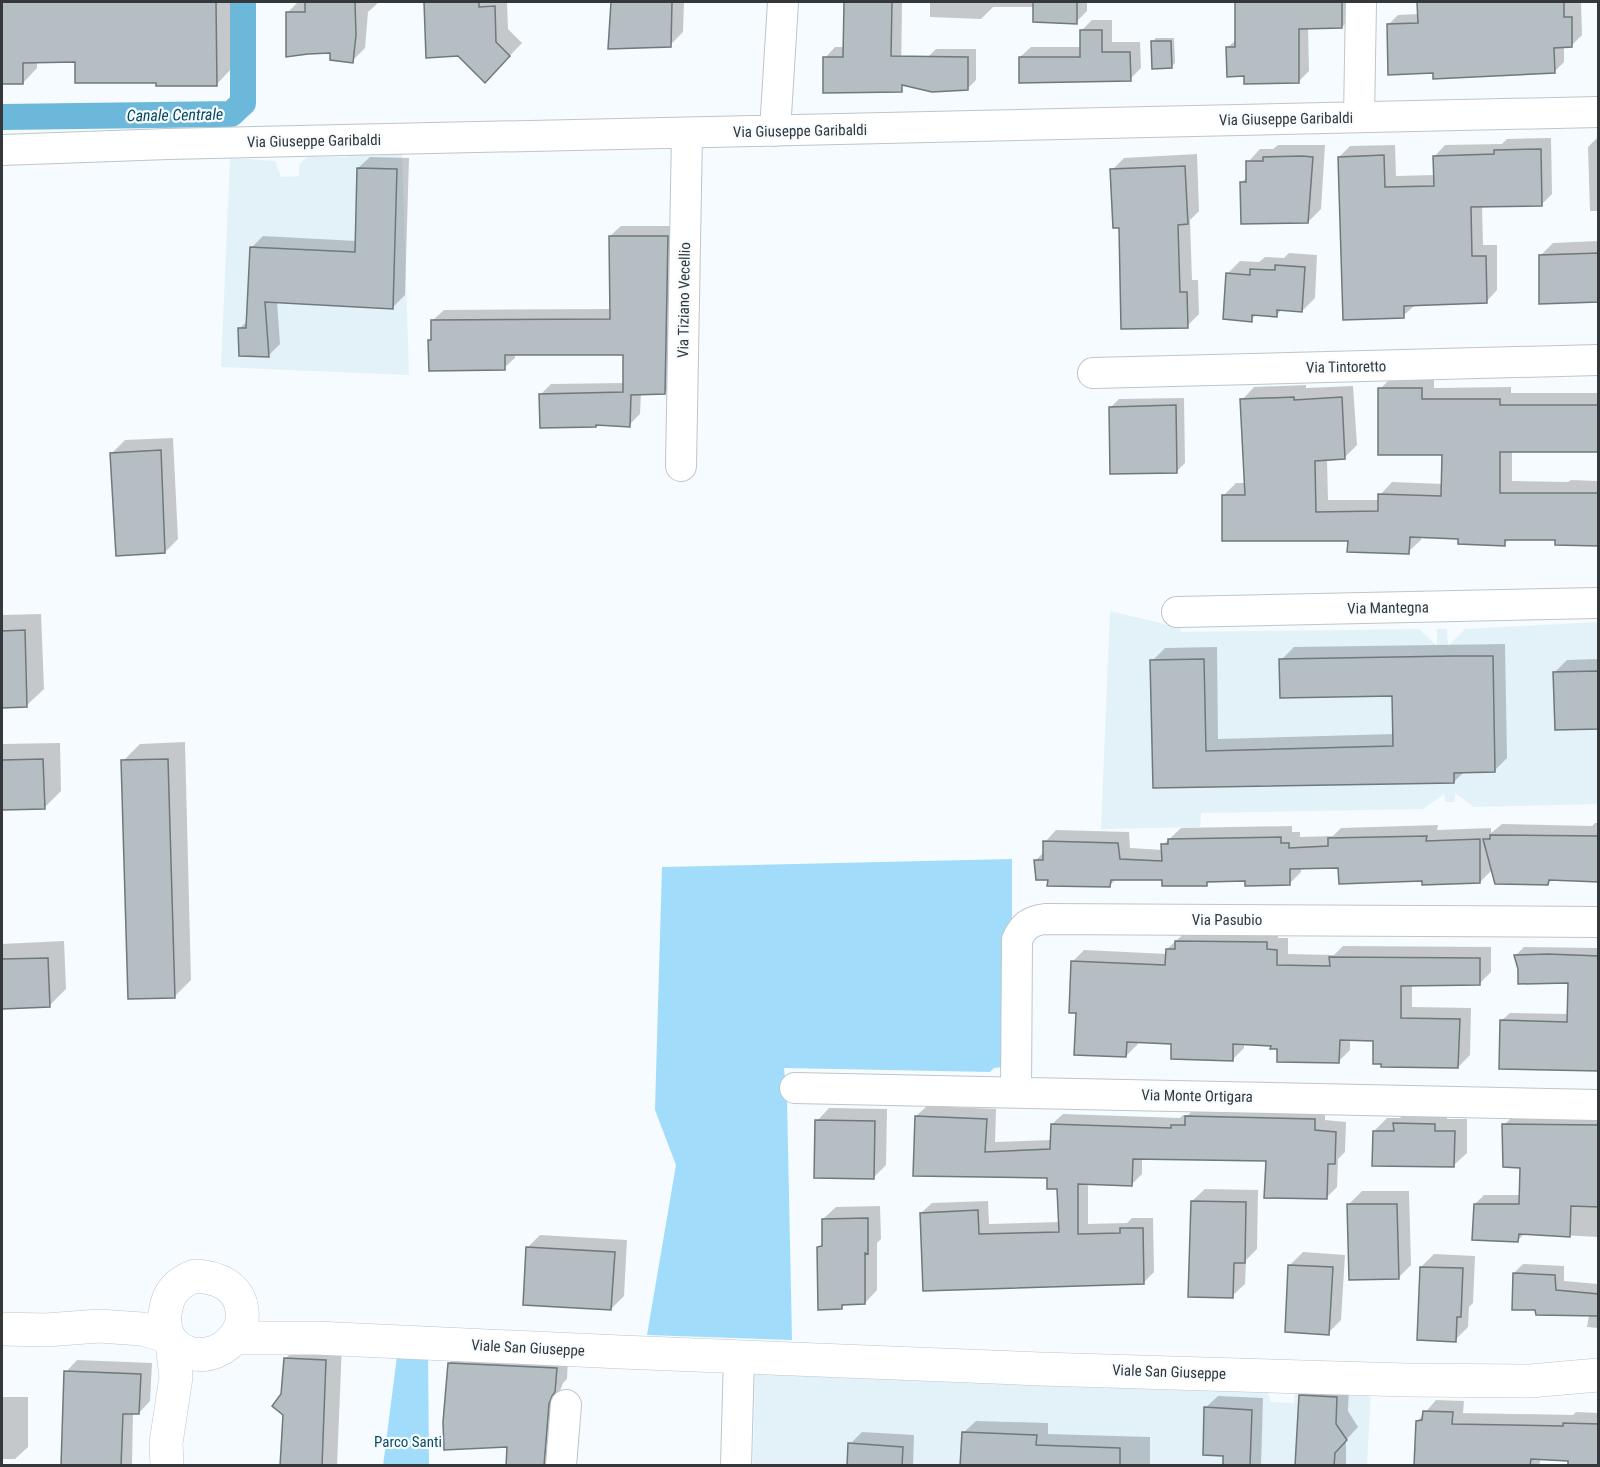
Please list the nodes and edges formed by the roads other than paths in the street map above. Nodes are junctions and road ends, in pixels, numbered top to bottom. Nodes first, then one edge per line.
1 (783, 2) edge
2 (1361, 2) edge
3 (1599, 112) edge
4 (1359, 117) junction
5 (774, 131) junction
6 (687, 133) junction
7 (2, 150) edge
8 (1599, 360) edge
9 (1093, 373) dead end
10 (681, 466) dead end
11 (1599, 603) edge
12 (1177, 612) dead end
13 (1599, 922) edge
14 (795, 1088) dead end
15 (1016, 1092) junction
16 (1599, 1105) edge
17 (167, 1302) junction
18 (241, 1302) junction
19 (99, 1326) junction
20 (2, 1329) edge
21 (316, 1338) junction
22 (170, 1339) junction
23 (224, 1346) junction
24 (739, 1357) junction
25 (1599, 1376) edge
26 (566, 1405) dead end
27 (167, 1466) edge
28 (173, 1466) edge
29 (561, 1466) edge
30 (736, 1466) edge

1 - 5 street
2 - 4 street
3 - 4 street, Via Giuseppe Garibaldi
4 - 5 street, Via Giuseppe Garibaldi
5 - 6 street, Via Giuseppe Garibaldi
6 - 7 street, Via Giuseppe Garibaldi
6 - 10 street, Via Tiziano Vecellio
8 - 9 street, Via Tintoretto
11 - 12 street, Via Mantegna
13 - 15 street, Via Pasubio
14 - 15 street, Via Monte Ortigara
15 - 16 street, Via Monte Ortigara
17 - 18 main road, Viale San Giuseppe
17 - 19 main road, Viale San Giuseppe
17 - 22 main road
18 - 21 main road, Viale San Giuseppe
18 - 23 main road
19 - 20 main road, Viale San Giuseppe
19 - 22 main road, Viale San Giuseppe
21 - 23 main road, Viale San Giuseppe
21 - 24 main road, Viale San Giuseppe
22 - 23 main road, Viale San Giuseppe
22 - 27 main road
23 - 28 main road
24 - 25 main road, Viale San Giuseppe
24 - 30 street
26 - 29 street

